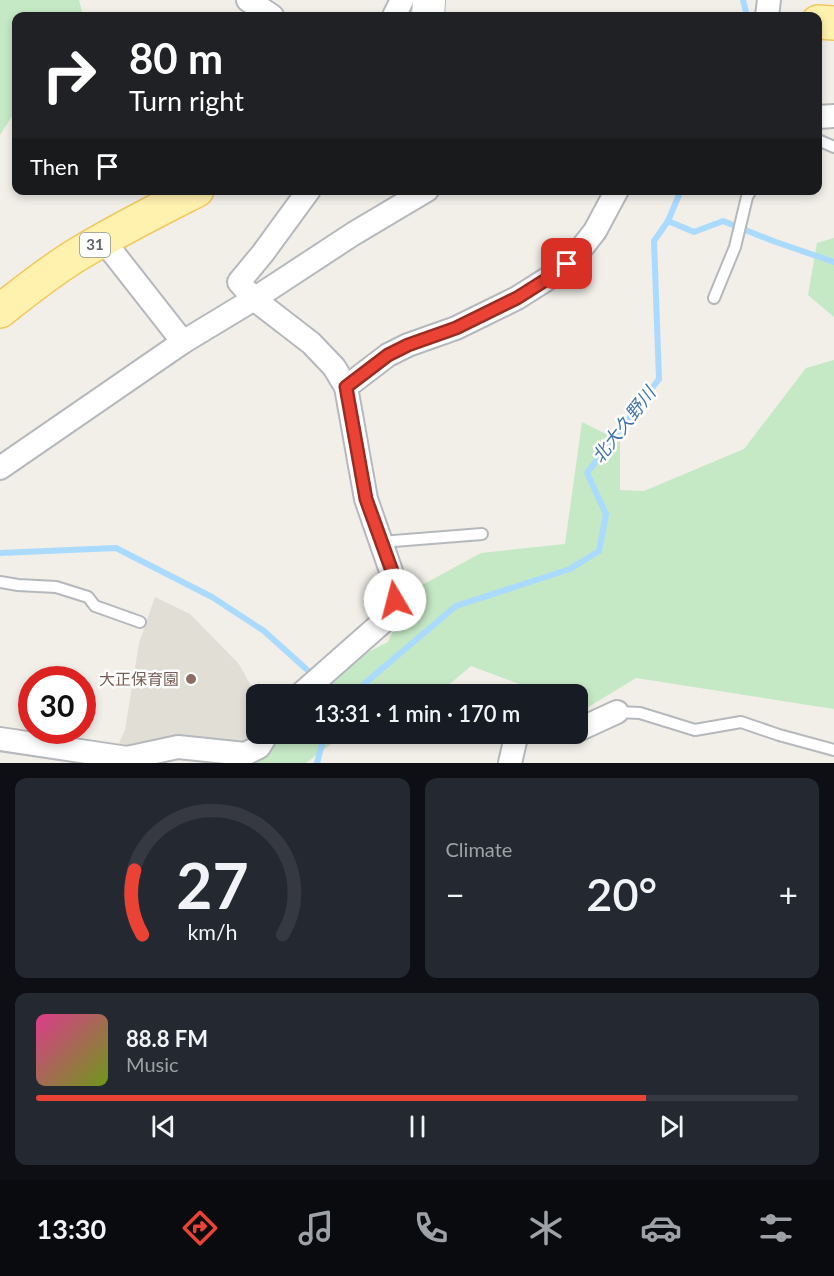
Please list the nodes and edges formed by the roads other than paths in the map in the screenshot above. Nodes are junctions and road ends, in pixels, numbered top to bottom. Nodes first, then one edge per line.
1 (248, 0) edge
2 (266, 12) edge
3 (188, 195) edge
4 (305, 195) edge
5 (419, 195) edge
6 (614, 195) edge
7 (748, 195) edge
8 (103, 240) junction
9 (714, 298) dead end
10 (254, 299) junction
11 (0, 311) edge
12 (183, 342) junction
13 (346, 387) junction
14 (0, 468) edge
15 (482, 534) dead end
16 (381, 542) junction
17 (0, 582) edge
18 (140, 622) dead end
19 (312, 684) edge
20 (617, 712) joint
21 (588, 725) edge
22 (0, 739) edge
23 (261, 744) edge
24 (514, 744) edge
25 (834, 750) edge
26 (510, 763) edge

1 - 2 street
3 - 8 main road, 31
4 - 10 street
5 - 10 street
6 - 13 street
7 - 9 lane
8 - 11 main road, 31
8 - 12 street
10 - 12 street
10 - 13 street
12 - 14 street
13 - 16 street
15 - 16 lane
16 - 19 street
17 - 18 lane
20 - 21 street
20 - 25 lane
22 - 23 street
24 - 26 street

